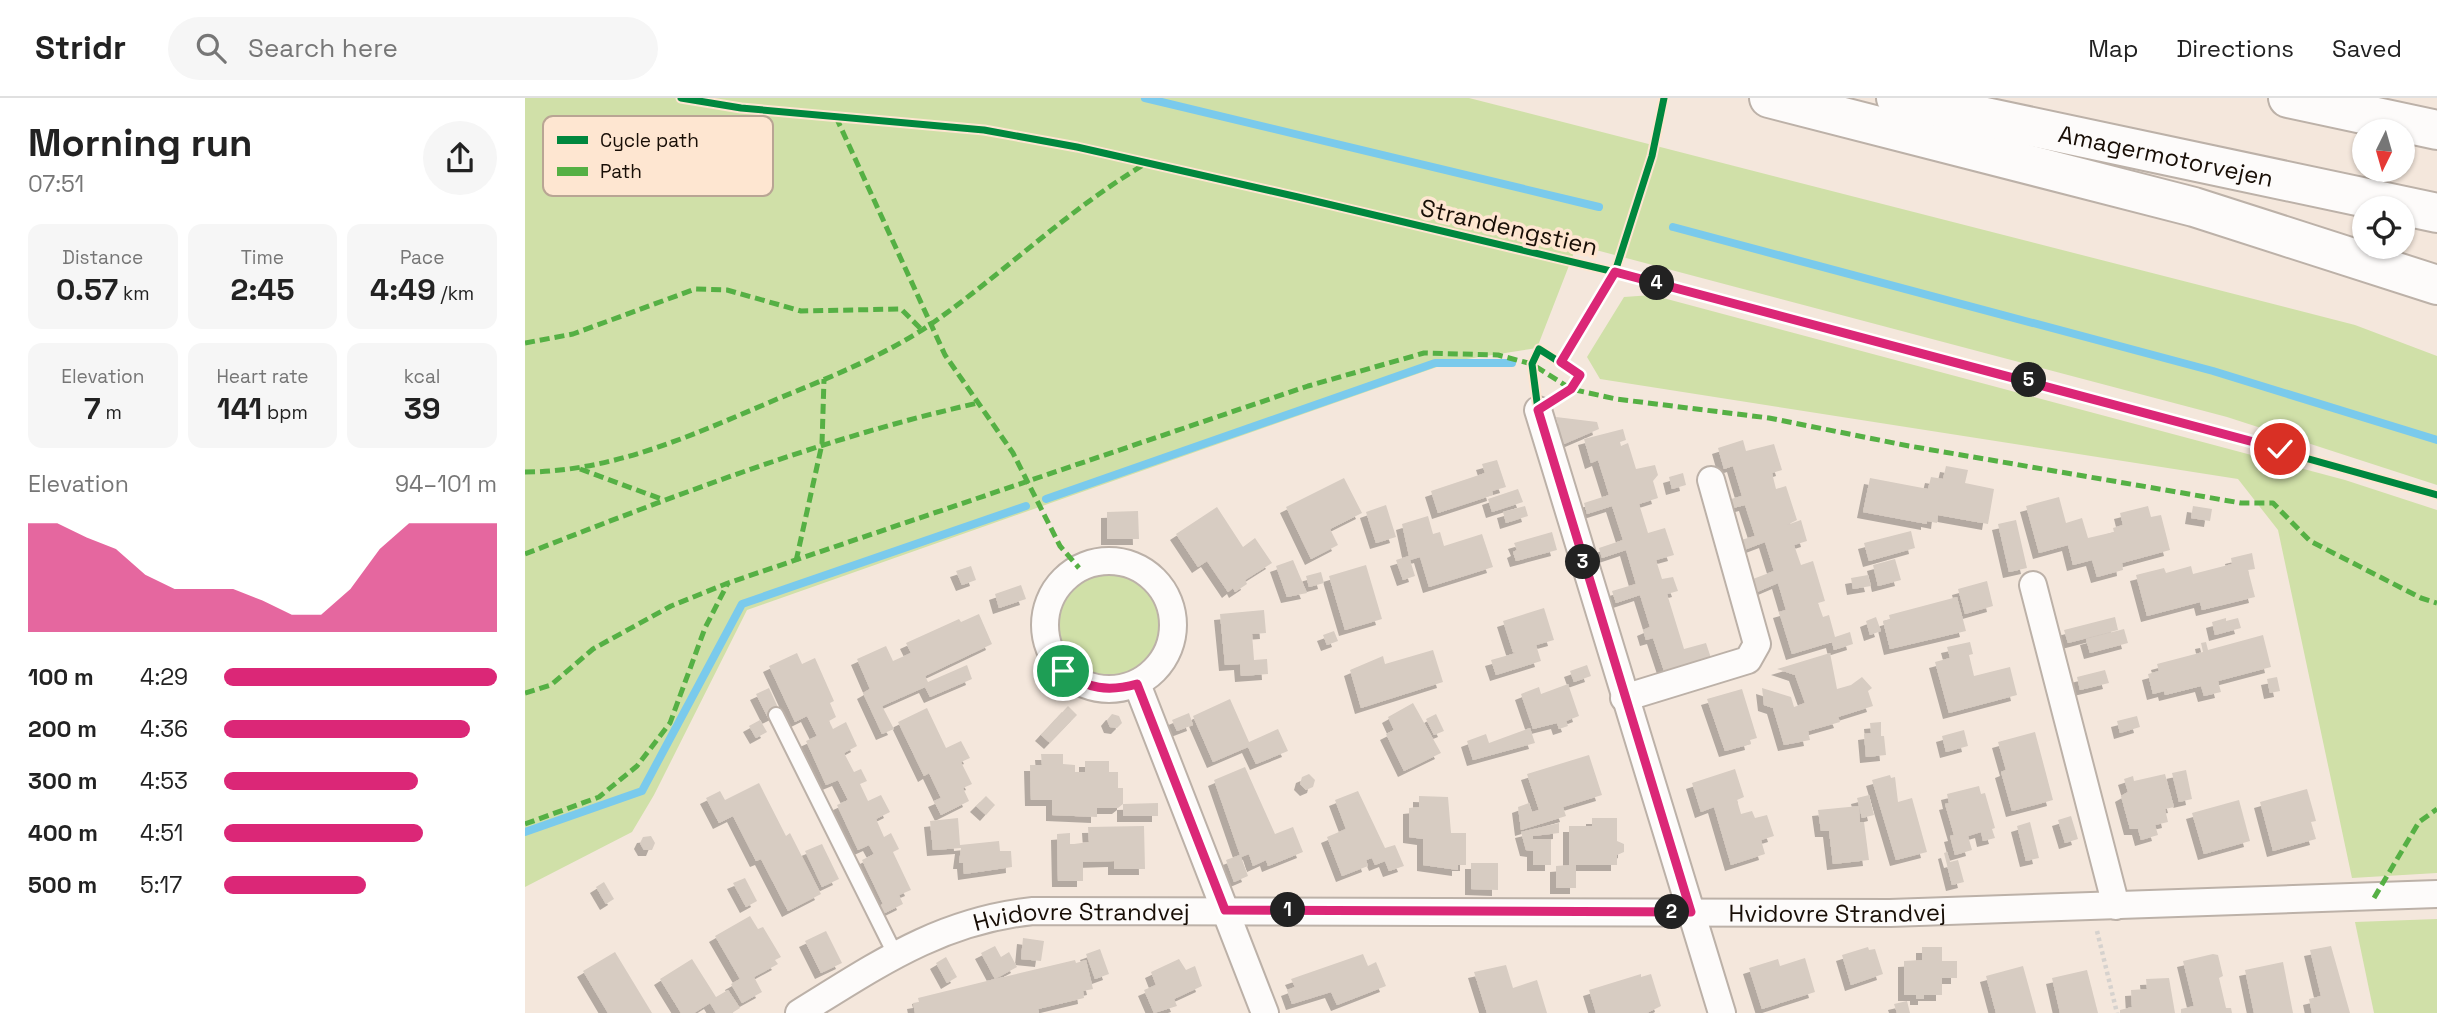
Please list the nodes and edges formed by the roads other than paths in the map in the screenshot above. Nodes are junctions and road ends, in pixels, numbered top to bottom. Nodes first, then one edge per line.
1 (1769, 98) edge
2 (1896, 98) edge
3 (2288, 98) edge
4 (2437, 130) edge
5 (2437, 213) edge
6 (2437, 285) edge
7 (1538, 410) dead end
8 (1710, 481) dead end
9 (2033, 585) dead end
10 (1137, 684) junction
11 (1624, 698) junction
12 (776, 715) dead end
13 (2437, 894) edge
14 (2105, 906) junction
15 (1225, 910) junction
16 (1691, 912) junction
17 (895, 954) junction
18 (799, 1013) edge
19 (1265, 1013) edge
20 (1722, 1013) edge

1 - 6 highway
2 - 5 highway, Amagermotorvejen
3 - 4 highway
7 - 11 street
8 - 11 street
9 - 14 street
10 - 10 street
10 - 15 street
11 - 16 street
12 - 17 lane
13 - 14 street, Hvidovre Strandvej
14 - 16 street, Hvidovre Strandvej
15 - 16 street, Hvidovre Strandvej
15 - 17 street, Hvidovre Strandvej
15 - 19 street
16 - 20 street
17 - 18 street, Hvidovre Strandvej

